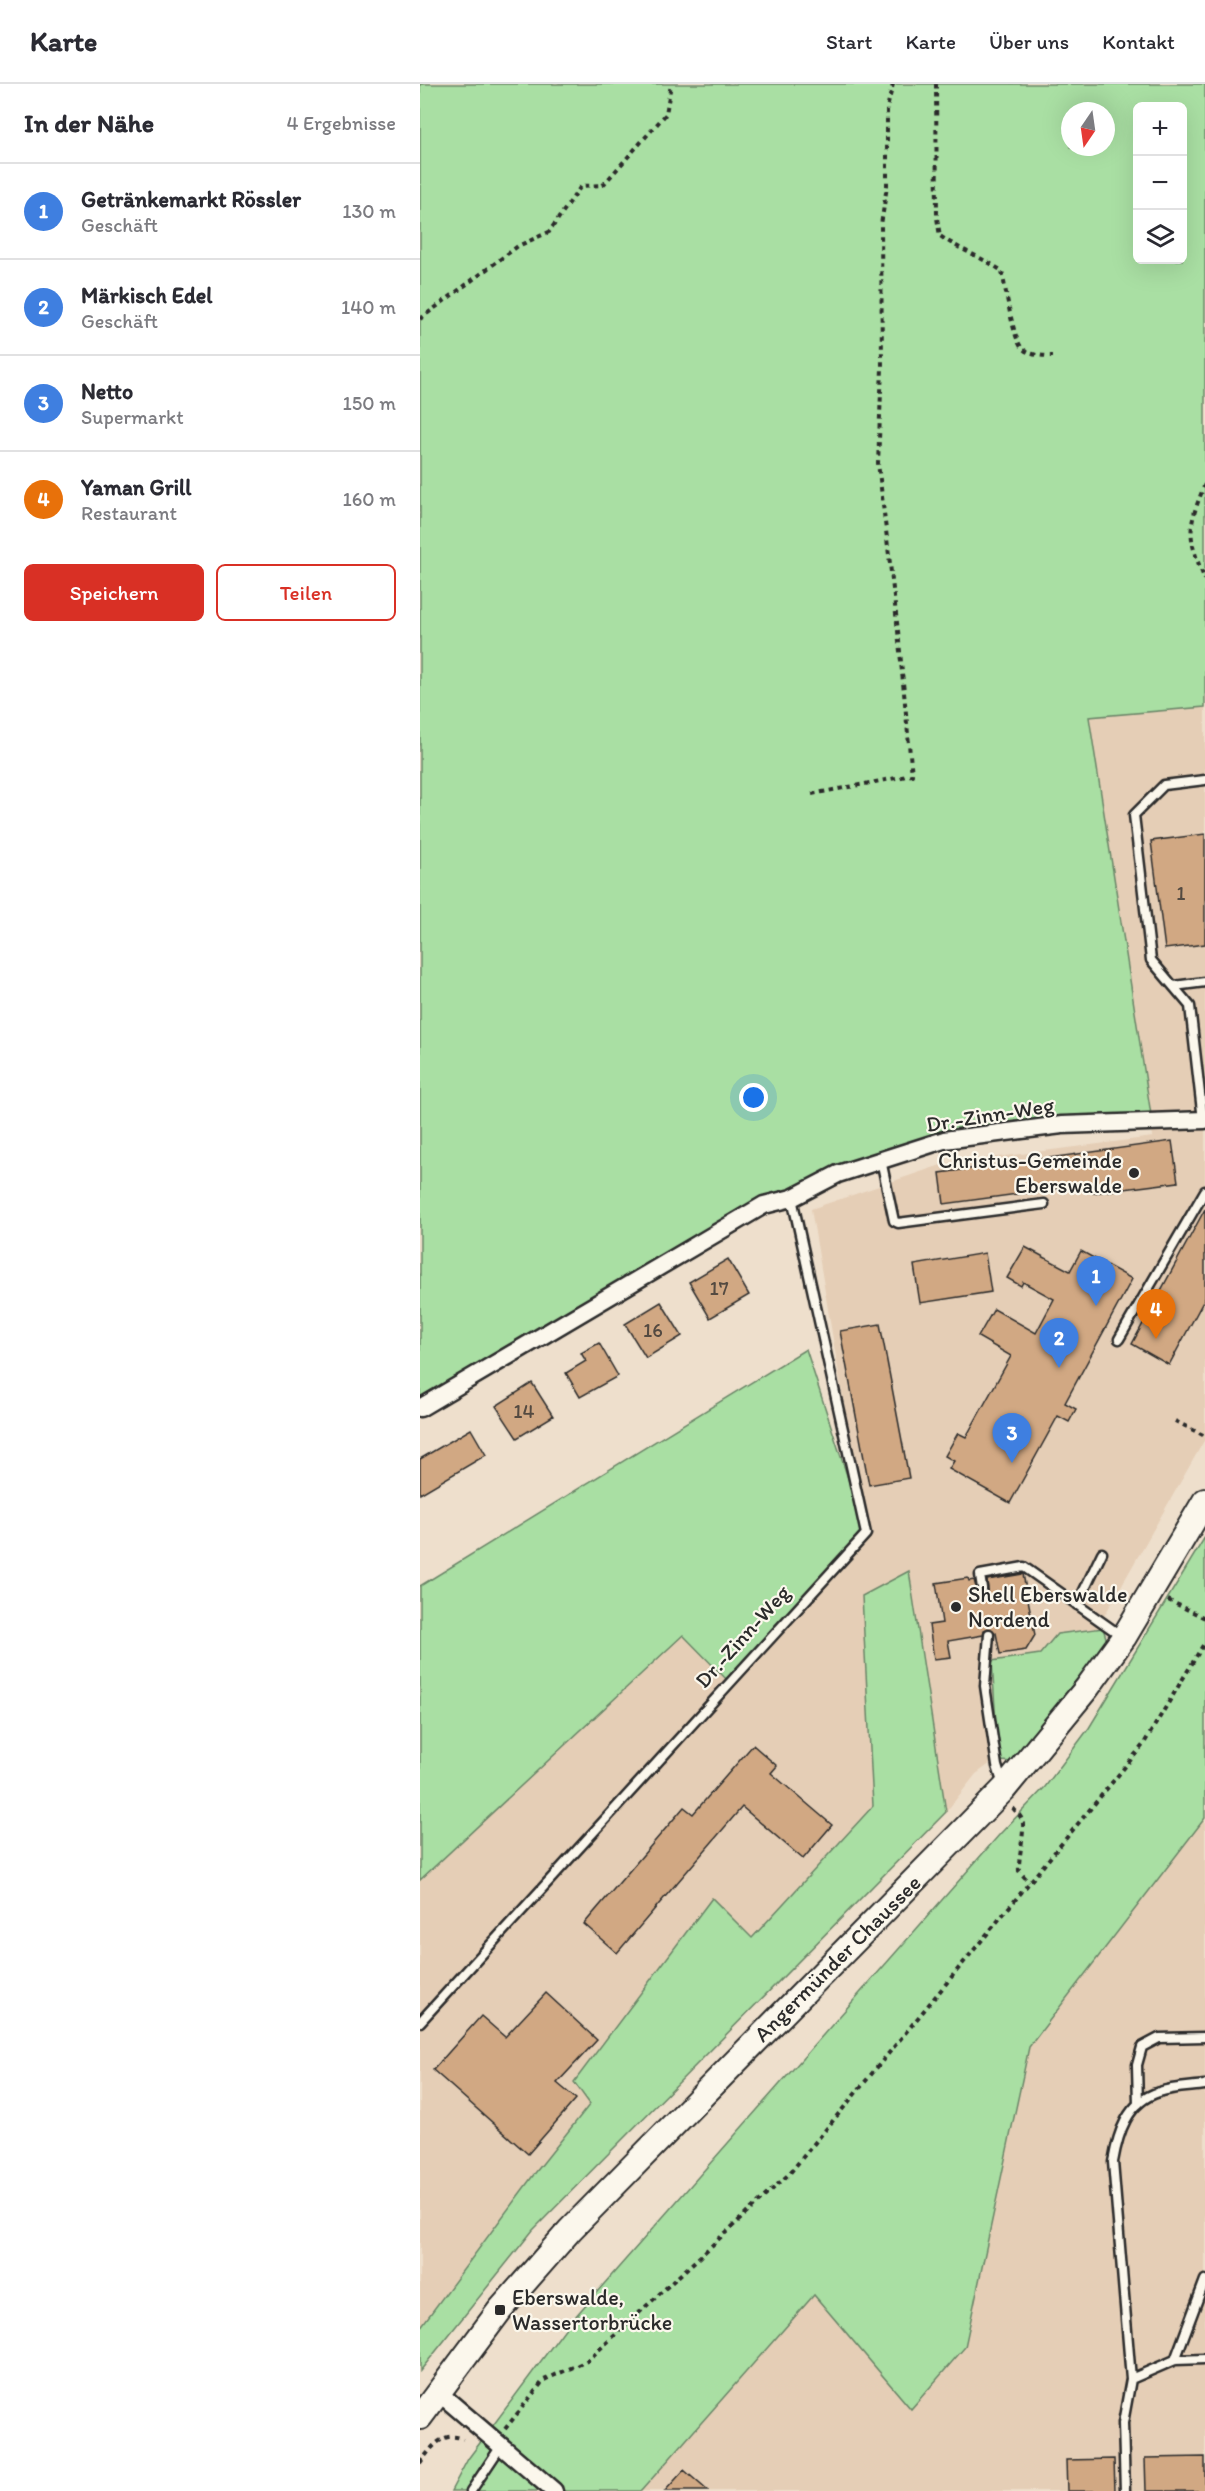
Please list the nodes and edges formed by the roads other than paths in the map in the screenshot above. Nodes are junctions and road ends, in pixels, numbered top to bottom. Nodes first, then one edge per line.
1 (1205, 780) edge
2 (1205, 982) edge
3 (1174, 986) junction
4 (1204, 1120) edge
5 (881, 1160) junction
6 (1205, 1191) edge
7 (792, 1198) junction
8 (1044, 1204) dead end
9 (1119, 1339) dead end
10 (420, 1408) edge
11 (1205, 1501) edge
12 (1102, 1553) dead end
13 (982, 1588) dead end
14 (1077, 1605) junction
15 (989, 1634) dead end
16 (1124, 1637) junction
17 (1004, 1789) junction
18 (420, 2022) edge
19 (1205, 2037) edge
20 (1205, 2085) edge
21 (1138, 2104) junction
22 (1205, 2280) edge
23 (1205, 2359) edge
24 (1175, 2360) junction
25 (1131, 2379) junction
26 (438, 2392) junction
27 (420, 2417) edge
28 (501, 2439) junction
29 (471, 2491) edge
30 (554, 2491) edge
31 (1125, 2491) edge

1 - 3 lane
2 - 3 lane
3 - 4 lane
4 - 5 street, Dr.-Zinn-Weg
5 - 7 street, Dr.-Zinn-Weg
5 - 8 lane
6 - 9 lane
7 - 10 street, Dr.-Zinn-Weg
7 - 18 lane, Dr.-Zinn-Weg
11 - 16 main road, Angermünder Chaussee
12 - 14 lane
13 - 14 lane
14 - 16 lane
15 - 17 lane
16 - 17 main road, Angermünder Chaussee
17 - 26 main road, Angermünder Chaussee
19 - 21 lane
20 - 21 lane
21 - 25 lane
22 - 24 lane
23 - 24 lane
24 - 25 lane
25 - 31 lane
26 - 27 main road, Angermünder Chaussee
26 - 28 street
28 - 29 lane
28 - 30 street

